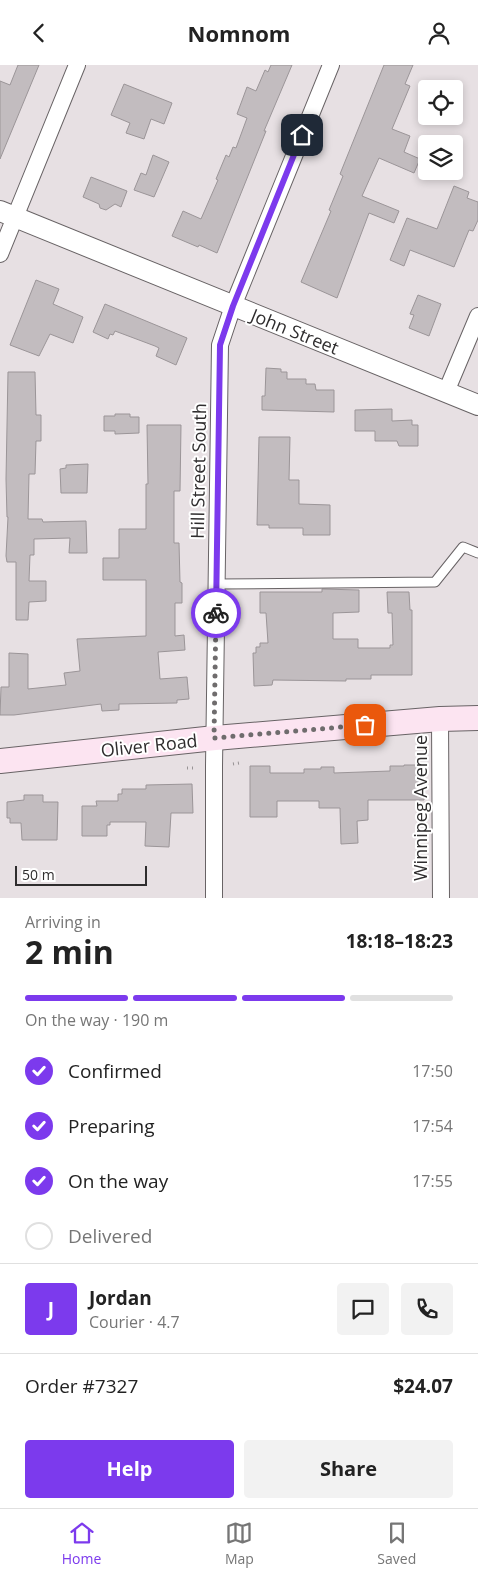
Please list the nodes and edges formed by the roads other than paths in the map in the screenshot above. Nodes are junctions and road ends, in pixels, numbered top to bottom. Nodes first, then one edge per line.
1 (77, 65) edge
2 (331, 65) edge
3 (7, 214) edge
4 (0, 254) edge
5 (233, 306) junction
6 (478, 316) edge
7 (446, 391) junction
8 (478, 405) edge
9 (478, 553) edge
10 (216, 584) junction
11 (478, 718) edge
12 (440, 719) junction
13 (214, 738) junction
14 (0, 761) edge
15 (214, 898) edge
16 (441, 898) edge

1 - 3 street
2 - 5 street, Hill Street South
3 - 4 street
3 - 5 street, John Street
5 - 7 street, John Street
5 - 10 street, Hill Street South
6 - 7 street
7 - 8 street, John Street
9 - 10 lane
10 - 13 street, Hill Street South
11 - 12 main road, Oliver Road
12 - 13 main road, Oliver Road
12 - 16 street, Winnipeg Avenue
13 - 14 main road, Oliver Road
13 - 15 street, Hill Street South

